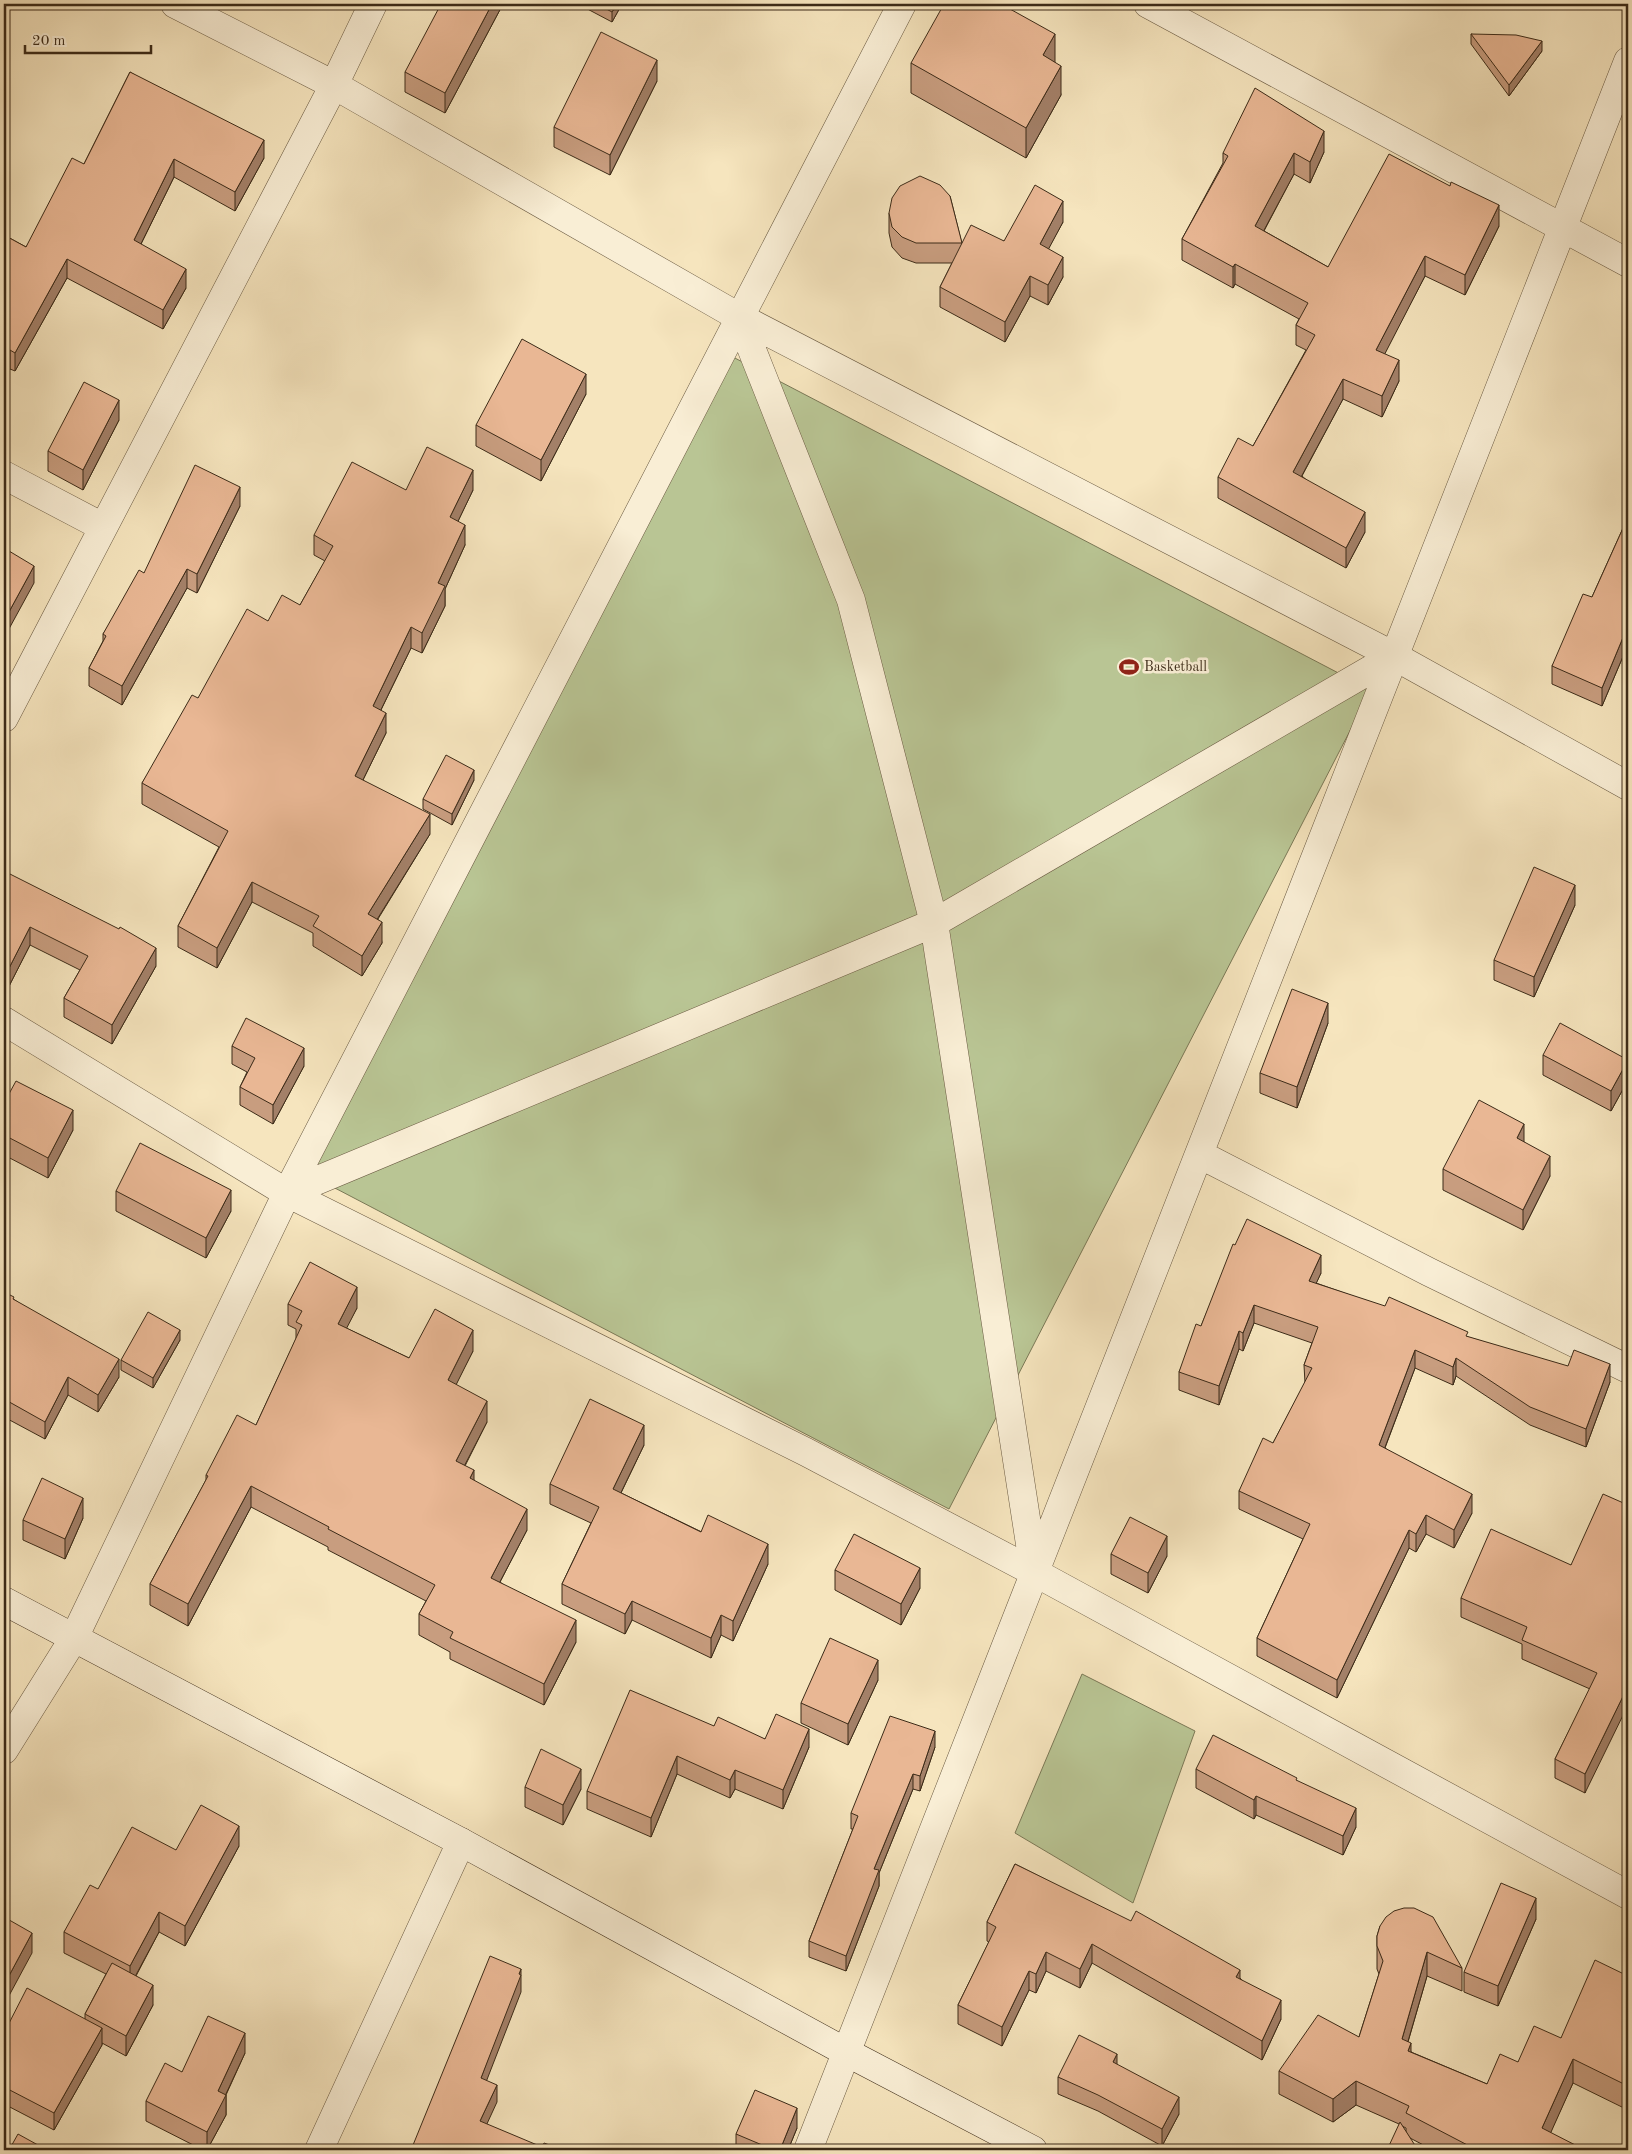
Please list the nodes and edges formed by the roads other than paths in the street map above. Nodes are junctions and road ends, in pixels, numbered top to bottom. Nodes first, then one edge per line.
1 (175, 4) edge
2 (373, 4) edge
3 (902, 4) edge
4 (1148, 4) edge
5 (1628, 61) edge
6 (334, 85) junction
7 (1562, 228) junction
8 (1628, 263) edge
9 (739, 317) junction
10 (4, 475) edge
11 (103, 527) junction
12 (1394, 656) junction
13 (4, 718) edge
14 (1628, 786) edge
15 (934, 923) junction
16 (4, 1021) edge
17 (1199, 1154) junction
18 (288, 1193) junction
19 (1628, 1369) edge
20 (1034, 1572) junction
21 (4, 1602) edge
22 (74, 1638) junction
23 (4, 1750) edge
24 (461, 1842) junction
25 (1628, 1895) edge
26 (846, 2052) junction
27 (319, 2150) edge
28 (808, 2150) edge
29 (1033, 2150) edge

1 - 6 street
2 - 6 street
3 - 9 street
4 - 7 street
5 - 7 street
6 - 9 street
6 - 11 street
7 - 8 street
7 - 12 street
9 - 12 street
9 - 15 street
9 - 18 street
10 - 11 street
11 - 13 street
12 - 14 street
12 - 15 street
12 - 17 street
15 - 18 street
15 - 20 street
16 - 18 street
17 - 19 street
17 - 20 street
18 - 20 street
18 - 22 street
20 - 25 street
20 - 26 street
21 - 22 street
22 - 23 street
22 - 24 street
24 - 26 street
24 - 27 street
26 - 28 street
26 - 29 street

